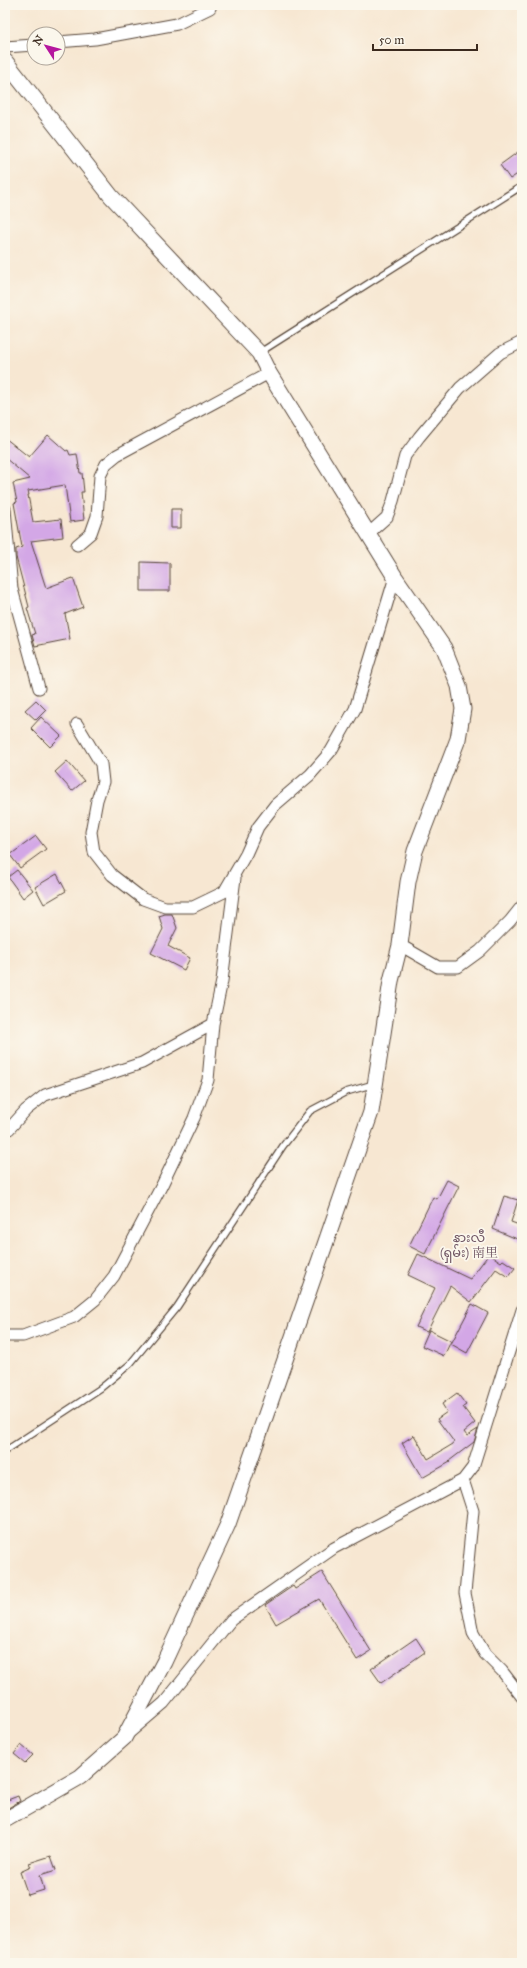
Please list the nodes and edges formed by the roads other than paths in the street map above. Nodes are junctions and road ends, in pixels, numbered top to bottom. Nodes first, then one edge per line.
1 (211, 5) edge
2 (66, 41) edge
3 (26, 46) edge
4 (5, 47) edge
5 (5, 61) edge
6 (517, 189) dead end
7 (522, 342) edge
8 (259, 353) junction
9 (268, 373) junction
10 (5, 509) edge
11 (368, 534) junction
12 (77, 545) dead end
13 (395, 577) junction
14 (39, 688) dead end
15 (77, 724) dead end
16 (235, 874) junction
17 (522, 906) edge
18 (400, 946) junction
19 (213, 1024) junction
20 (375, 1084) junction
21 (5, 1131) edge
22 (522, 1310) edge
23 (5, 1336) edge
24 (5, 1451) edge
25 (463, 1480) junction
26 (522, 1697) edge
27 (124, 1738) junction
28 (5, 1820) edge

1 - 2 street
3 - 4 street
5 - 8 main road
6 - 8 lane
7 - 11 street
8 - 9 main road
9 - 11 main road
9 - 12 street
10 - 14 street
11 - 13 main road
13 - 16 street
13 - 18 main road
15 - 16 street
16 - 19 street
17 - 18 street
18 - 20 main road
19 - 21 street
19 - 23 street
20 - 24 lane
20 - 27 main road
22 - 25 street
25 - 26 street
25 - 27 street
27 - 28 main road

